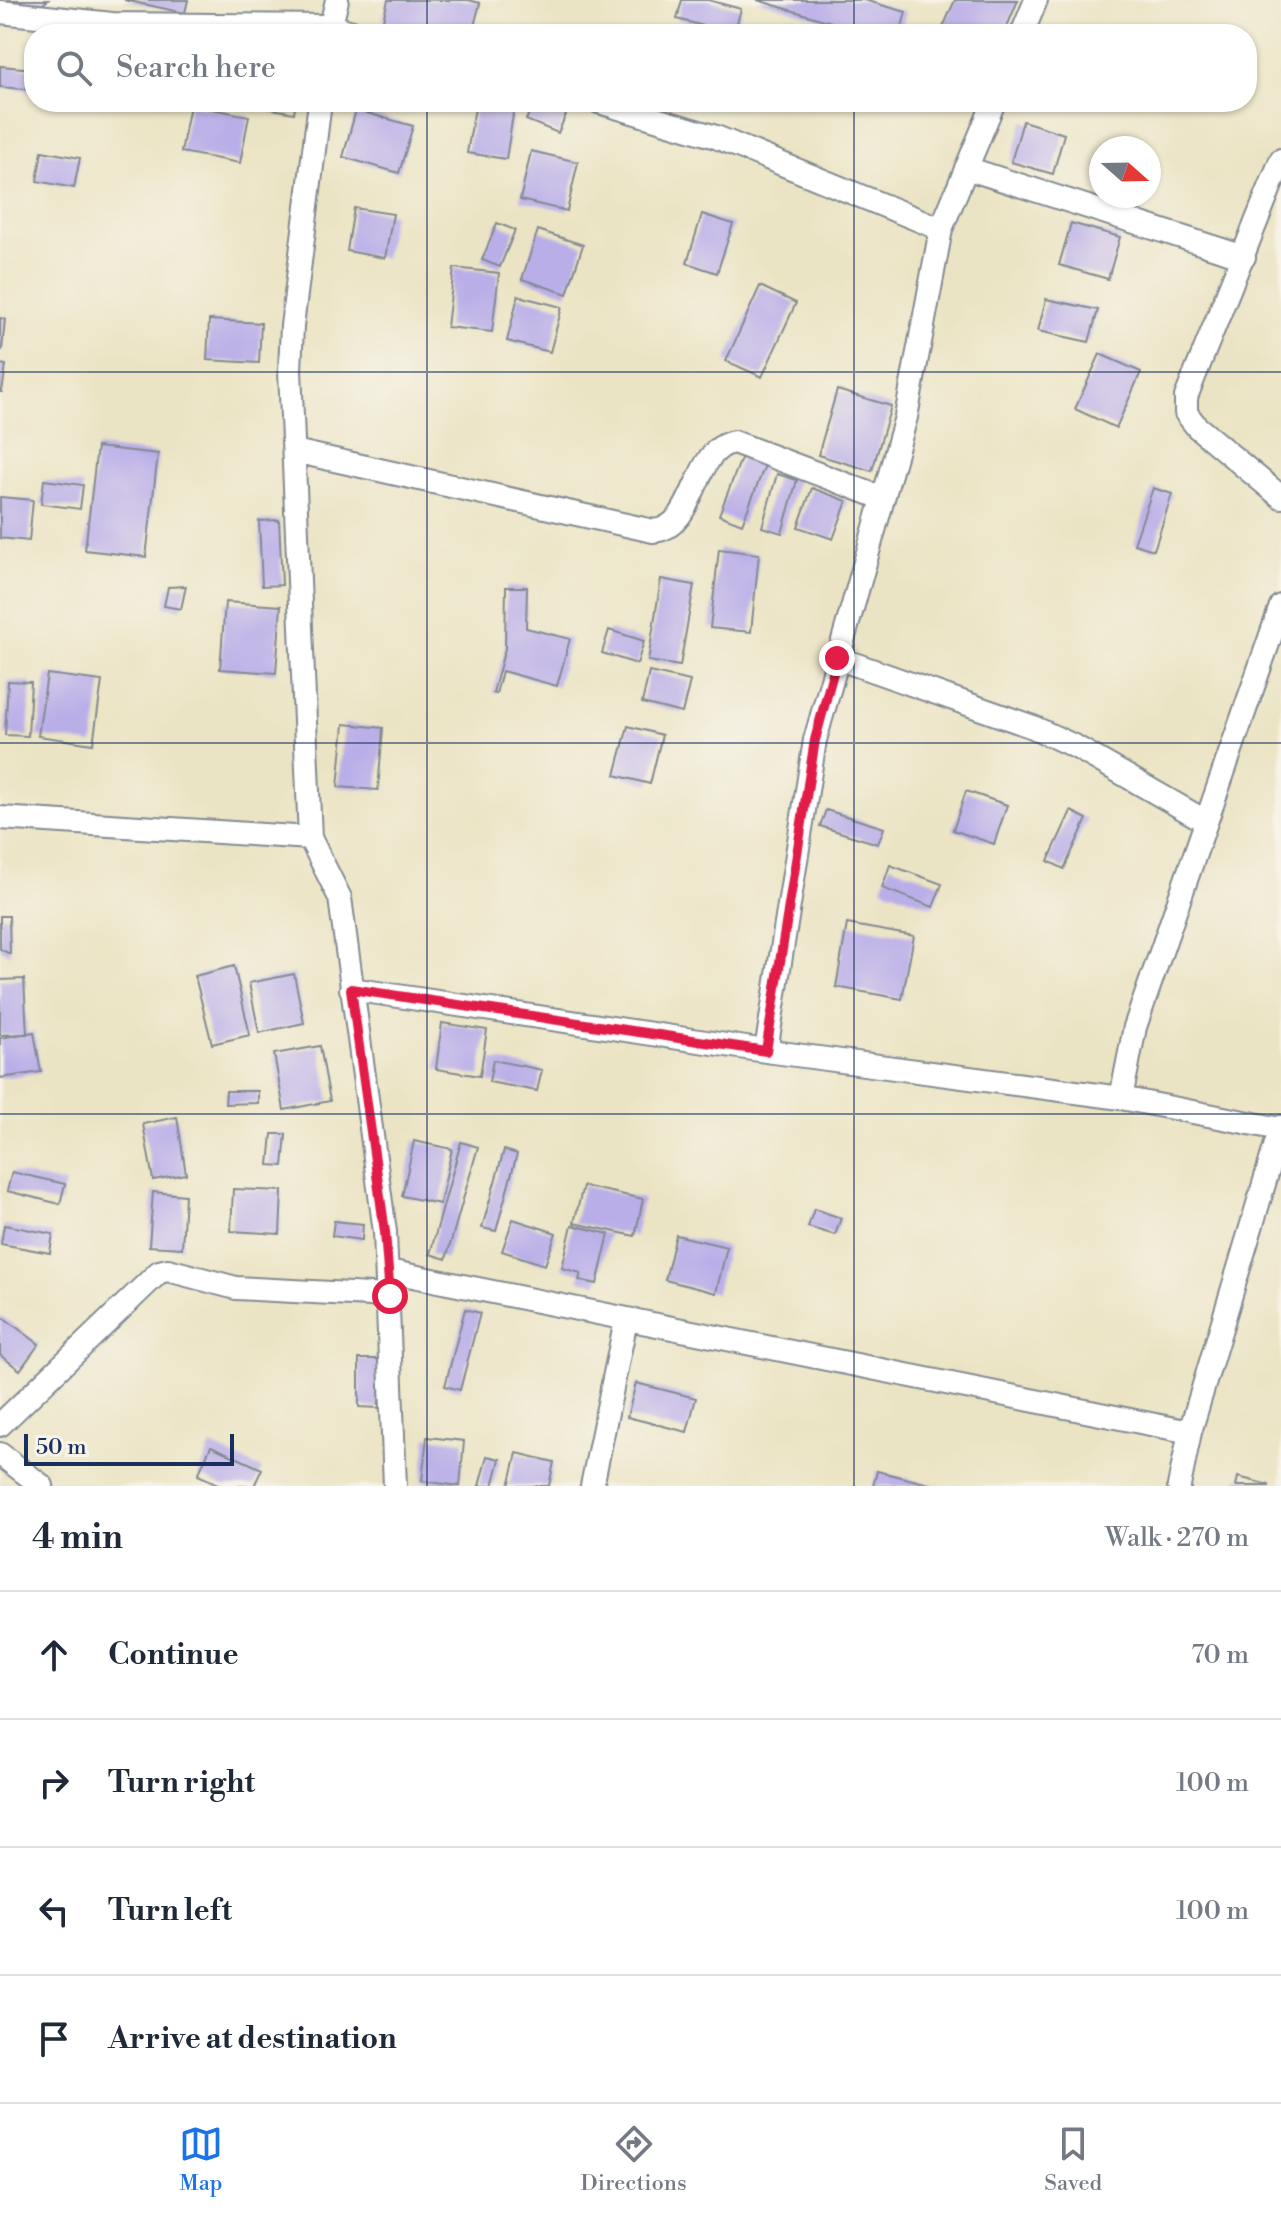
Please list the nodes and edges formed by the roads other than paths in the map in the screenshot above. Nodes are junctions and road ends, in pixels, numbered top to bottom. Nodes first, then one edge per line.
1 (337, 0) edge
2 (1036, 0) edge
3 (0, 12) edge
4 (112, 24) edge
5 (331, 24) edge
6 (1026, 24) edge
7 (319, 112) edge
8 (632, 112) edge
9 (990, 112) edge
10 (1281, 160) edge
11 (966, 168) junction
12 (941, 229) junction
13 (1244, 257) junction
14 (294, 451) junction
15 (882, 498) junction
16 (1280, 502) edge
17 (1281, 606) edge
18 (837, 658) junction
19 (0, 818) edge
20 (1205, 821) junction
21 (310, 838) junction
22 (351, 989) junction
23 (766, 1051) junction
24 (1121, 1098) junction
25 (1280, 1128) edge
26 (388, 1271) junction
27 (390, 1296) junction
28 (626, 1320) junction
29 (0, 1425) edge
30 (1190, 1432) junction
31 (0, 1454) edge
32 (42, 1486) edge
33 (395, 1486) edge
34 (592, 1486) edge
35 (1179, 1486) edge

1 - 5 street
2 - 6 street
3 - 4 street
7 - 14 street
8 - 12 street
9 - 11 street
10 - 13 street
11 - 12 street
11 - 13 street
12 - 15 street
13 - 16 street
14 - 15 street
14 - 21 street
15 - 18 street
17 - 20 street
18 - 20 street
18 - 23 street
19 - 21 street
20 - 24 street
21 - 22 street
22 - 23 street
22 - 26 street
23 - 24 street
24 - 25 street
25 - 30 street
26 - 27 street
26 - 28 street
27 - 29 street
27 - 33 street
28 - 30 street
28 - 34 street
30 - 35 street
31 - 32 street

